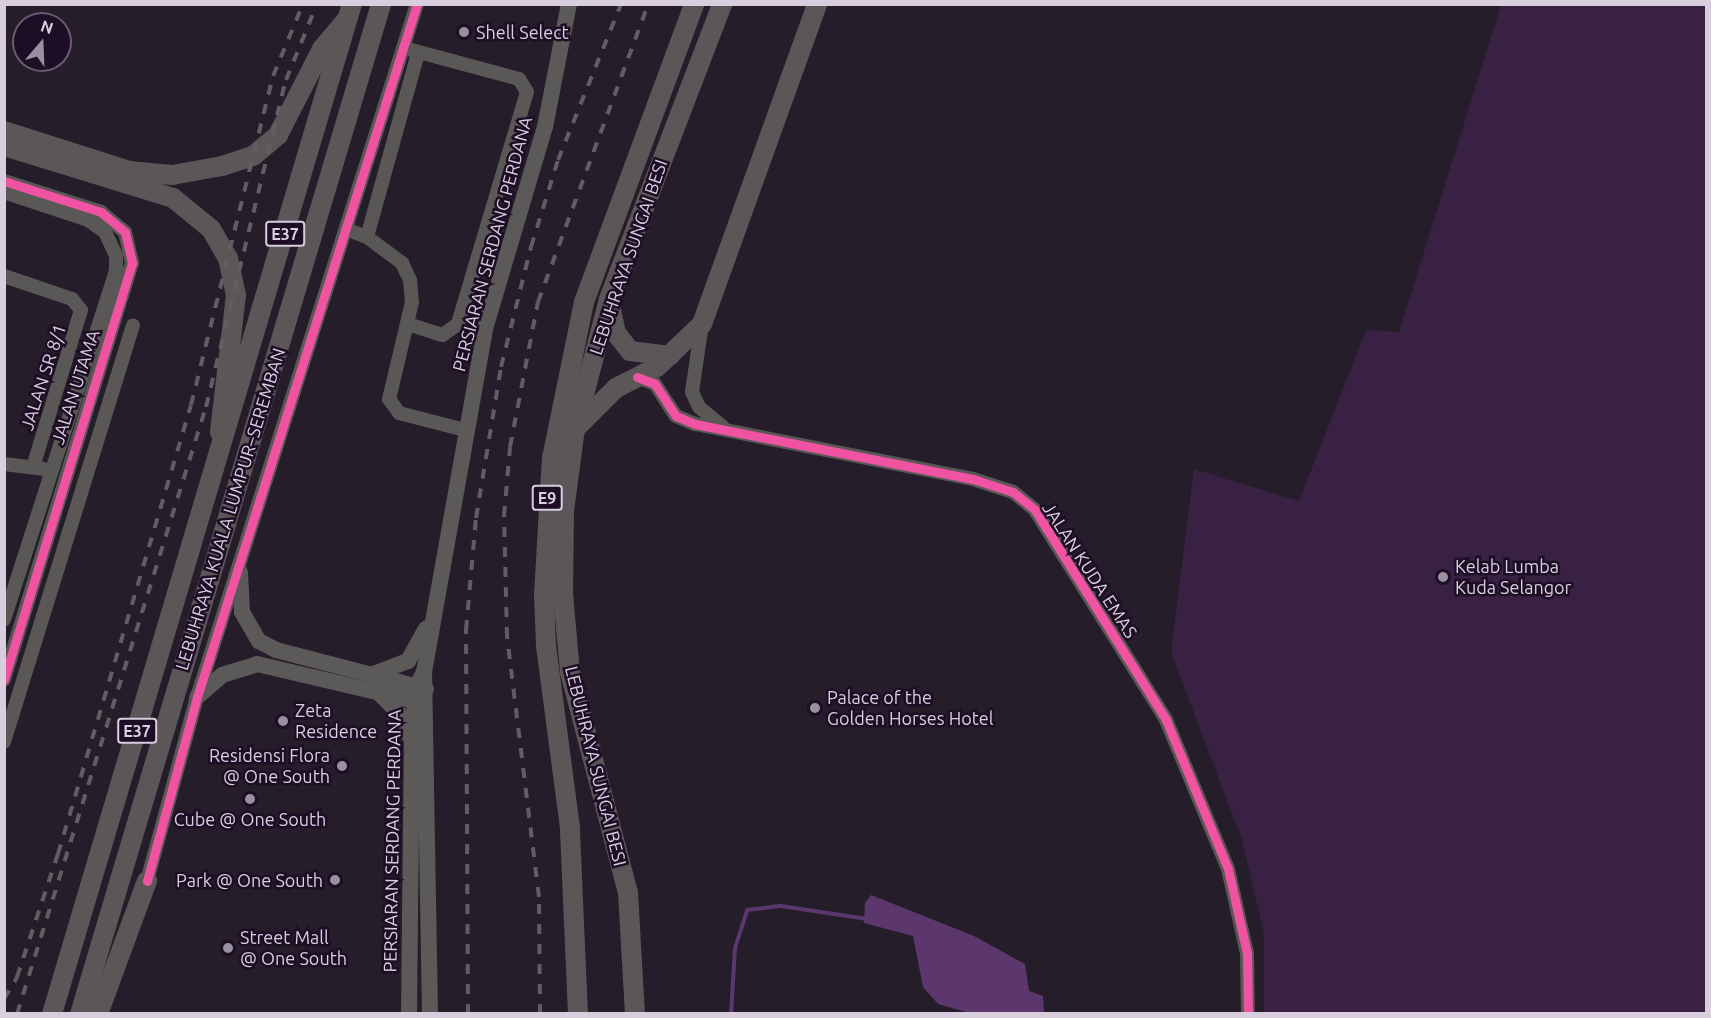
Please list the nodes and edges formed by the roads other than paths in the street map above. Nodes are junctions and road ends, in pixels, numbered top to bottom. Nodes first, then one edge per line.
1 (381, 4) edge
2 (417, 4) edge
3 (569, 4) edge
4 (694, 4) edge
5 (722, 4) edge
6 (817, 4) edge
7 (350, 11) edge
8 (404, 48) junction
9 (418, 53) junction
10 (4, 131) edge
11 (4, 146) edge
12 (4, 181) edge
13 (4, 192) edge
14 (348, 231) junction
15 (367, 237) junction
16 (4, 276) edge
17 (609, 299) junction
18 (408, 324) junction
19 (702, 324) junction
20 (133, 325) dead end
21 (103, 356) junction
22 (670, 356) junction
23 (121, 362) junction
24 (638, 378) junction
25 (667, 399) junction
26 (575, 429) junction
27 (465, 430) junction
28 (727, 430) junction
29 (221, 449) junction
30 (4, 464) edge
31 (33, 467) junction
32 (50, 469) junction
33 (65, 474) junction
34 (240, 572) junction
35 (4, 619) edge
36 (22, 620) junction
37 (433, 622) junction
38 (40, 625) junction
39 (369, 675) junction
40 (4, 681) edge
41 (377, 692) junction
42 (421, 696) junction
43 (197, 698) junction
44 (412, 740) junction
45 (4, 742) edge
46 (147, 881) joint
47 (409, 970) junction
48 (432, 970) junction
49 (52, 1014) edge
50 (80, 1014) edge
51 (98, 1014) edge
52 (409, 1014) edge
53 (430, 1014) edge
54 (578, 1014) edge
55 (635, 1014) edge
56 (1248, 1014) edge

1 - 50 highway, LEBUHRAYA KUALA LUMPUR–SEREMBAN / E37
2 - 8 street
3 - 27 main road, PERSIARAN SERDANG PERDANA
4 - 54 highway, LEBUHRAYA SUNGAI BESI / E9
5 - 17 highway, LEBUHRAYA SUNGAI BESI / E9
6 - 19 highway
7 - 10 highway
7 - 29 highway, LEBUHRAYA KUALA LUMPUR–SEREMBAN / E37
8 - 9 street
8 - 14 street
9 - 15 street
9 - 18 street
11 - 29 highway
12 - 21 street, JALAN UTAMA
13 - 32 street, JALAN UTAMA
14 - 15 street
14 - 34 street
15 - 18 street
16 - 31 street, JALAN SR 8/1
17 - 22 highway
17 - 26 highway, LEBUHRAYA SUNGAI BESI / E9
18 - 27 street
19 - 22 highway
19 - 28 street, JALAN KUDA EMAS
20 - 23 street
21 - 23 street
21 - 33 street, JALAN UTAMA
22 - 24 highway
22 - 25 street
23 - 38 street
24 - 25 street, JALAN KUDA EMAS
24 - 26 highway
25 - 28 street, JALAN KUDA EMAS
26 - 55 highway, LEBUHRAYA SUNGAI BESI / E9
27 - 37 main road, PERSIARAN SERDANG PERDANA
28 - 56 street, JALAN KUDA EMAS
29 - 49 highway, LEBUHRAYA KUALA LUMPUR–SEREMBAN / E37
30 - 31 street
31 - 32 street
32 - 33 street
32 - 35 street, JALAN UTAMA
33 - 36 street, JALAN UTAMA
34 - 39 main road
34 - 43 street
36 - 38 street
36 - 40 street, JALAN UTAMA
37 - 39 main road
37 - 42 main road, PERSIARAN SERDANG PERDANA
38 - 45 street
39 - 42 main road
41 - 42 main road
41 - 43 main road
41 - 44 main road
42 - 44 main road, PERSIARAN SERDANG PERDANA
42 - 48 main road, PERSIARAN SERDANG PERDANA
43 - 46 street
44 - 47 main road, PERSIARAN SERDANG PERDANA
46 - 51 highway
47 - 48 main road
47 - 52 main road, PERSIARAN SERDANG PERDANA
48 - 53 main road, PERSIARAN SERDANG PERDANA

